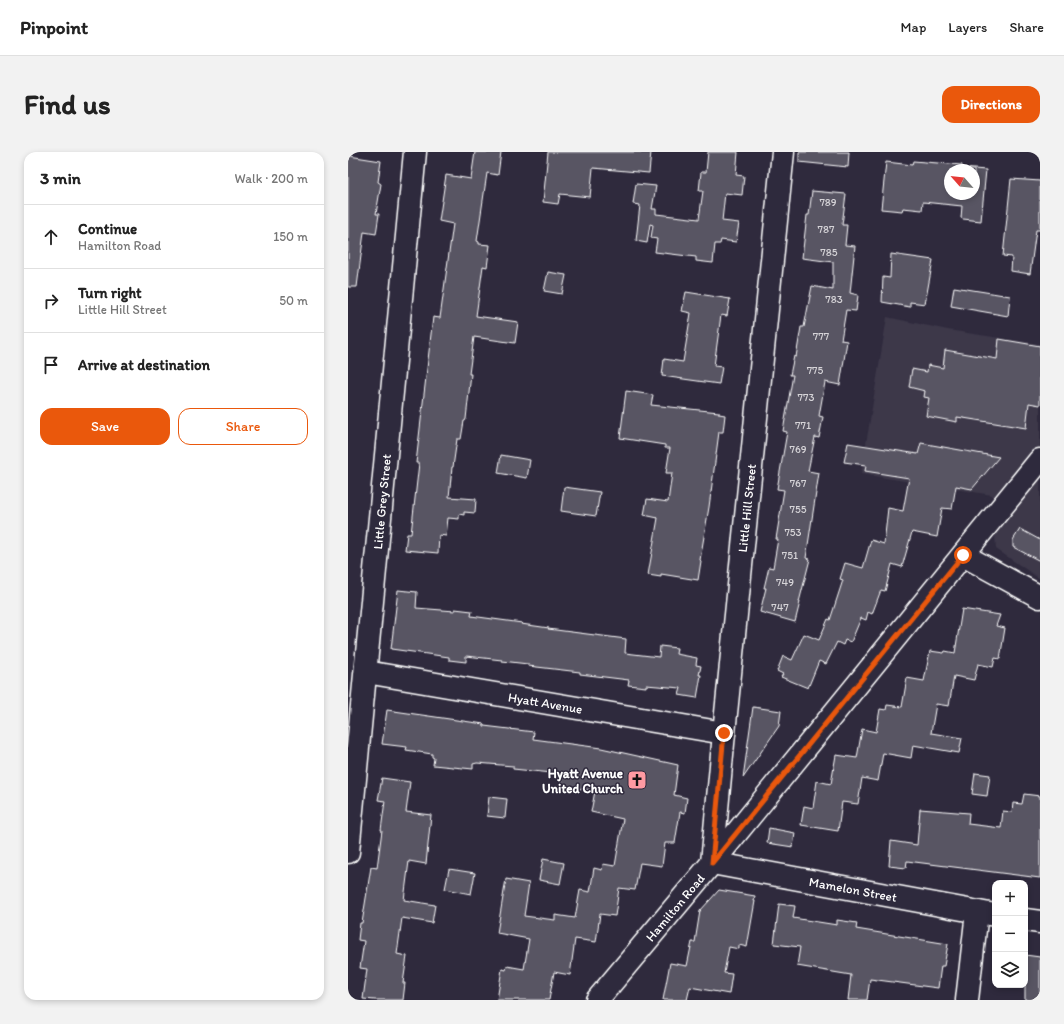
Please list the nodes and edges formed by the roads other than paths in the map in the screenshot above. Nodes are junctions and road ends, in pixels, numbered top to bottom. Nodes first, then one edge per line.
1 (415, 152) edge
2 (783, 152) edge
3 (1040, 460) edge
4 (963, 555) junction
5 (1040, 597) edge
6 (366, 672) junction
7 (724, 733) junction
8 (351, 797) edge
9 (348, 852) edge
10 (712, 863) junction
11 (986, 914) edge
12 (1028, 920) edge
13 (1040, 922) edge
14 (597, 1000) edge
15 (967, 1000) edge

1 - 6 street, Little Grey Street
2 - 7 street, Little Hill Street
3 - 4 street, Hamilton Road
4 - 5 street
4 - 10 street, Hamilton Road
6 - 7 street, Hyatt Avenue
6 - 8 street, Little Grey Street
7 - 10 street, Little Hill Street
8 - 9 street, Little Grey Street
10 - 11 street, Mamelon Street
10 - 14 street, Hamilton Road
11 - 15 street
12 - 13 street

